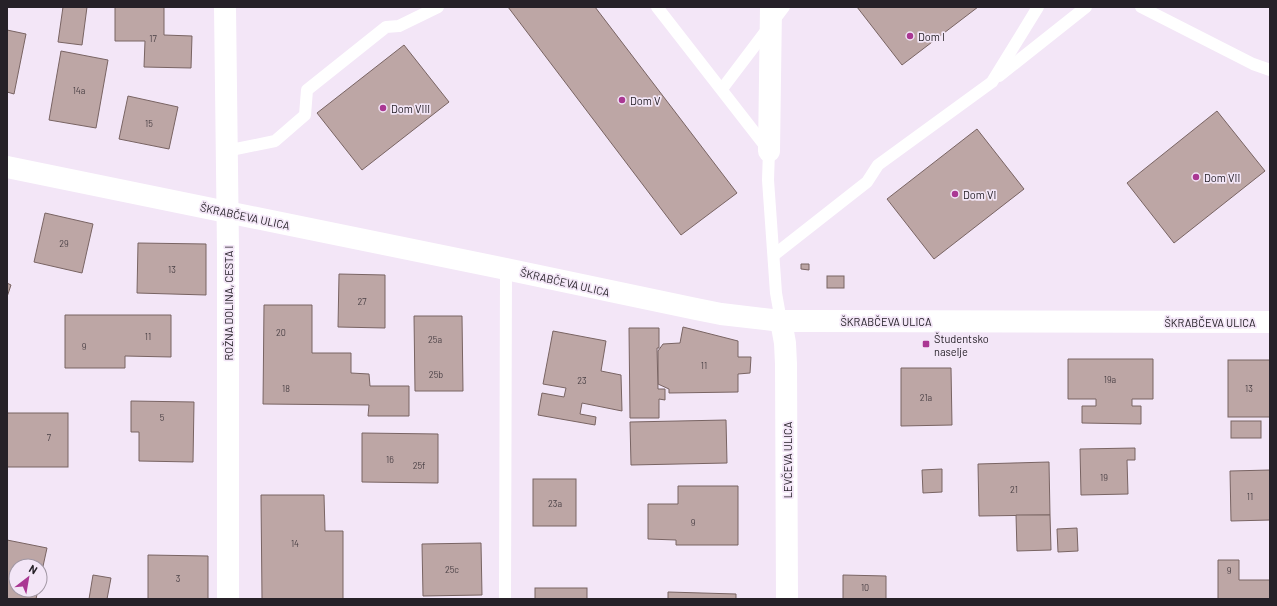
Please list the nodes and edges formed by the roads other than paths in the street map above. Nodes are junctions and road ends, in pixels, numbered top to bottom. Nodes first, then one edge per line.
1 (225, 7) edge
2 (438, 7) edge
3 (657, 7) edge
4 (784, 7) edge
5 (1038, 7) edge
6 (1086, 7) edge
7 (1141, 7) edge
8 (771, 16) edge
9 (1270, 70) edge
10 (992, 82) junction
11 (722, 89) junction
12 (226, 151) junction
13 (769, 151) junction
14 (7, 167) edge
15 (227, 212) junction
16 (774, 255) junction
17 (506, 269) junction
18 (780, 321) junction
19 (1270, 322) edge
20 (228, 599) edge
21 (505, 599) edge
22 (787, 599) edge

1 - 12 street, ROŽNA DOLINA, CESTA I
2 - 12 lane
3 - 11 lane
4 - 8 lane
5 - 10 lane
6 - 10 lane
7 - 9 lane
8 - 11 lane
8 - 13 street
10 - 16 lane
11 - 13 lane
12 - 15 street, ROŽNA DOLINA, CESTA I
13 - 16 lane
14 - 15 street, ŠKRABČEVA ULICA
15 - 17 street, ŠKRABČEVA ULICA
15 - 20 street, ROŽNA DOLINA, CESTA I
16 - 18 lane
17 - 18 street, ŠKRABČEVA ULICA
17 - 21 lane, ŠKRABČEVA ULICA
18 - 19 street, ŠKRABČEVA ULICA
18 - 22 street, LEVČEVA ULICA

